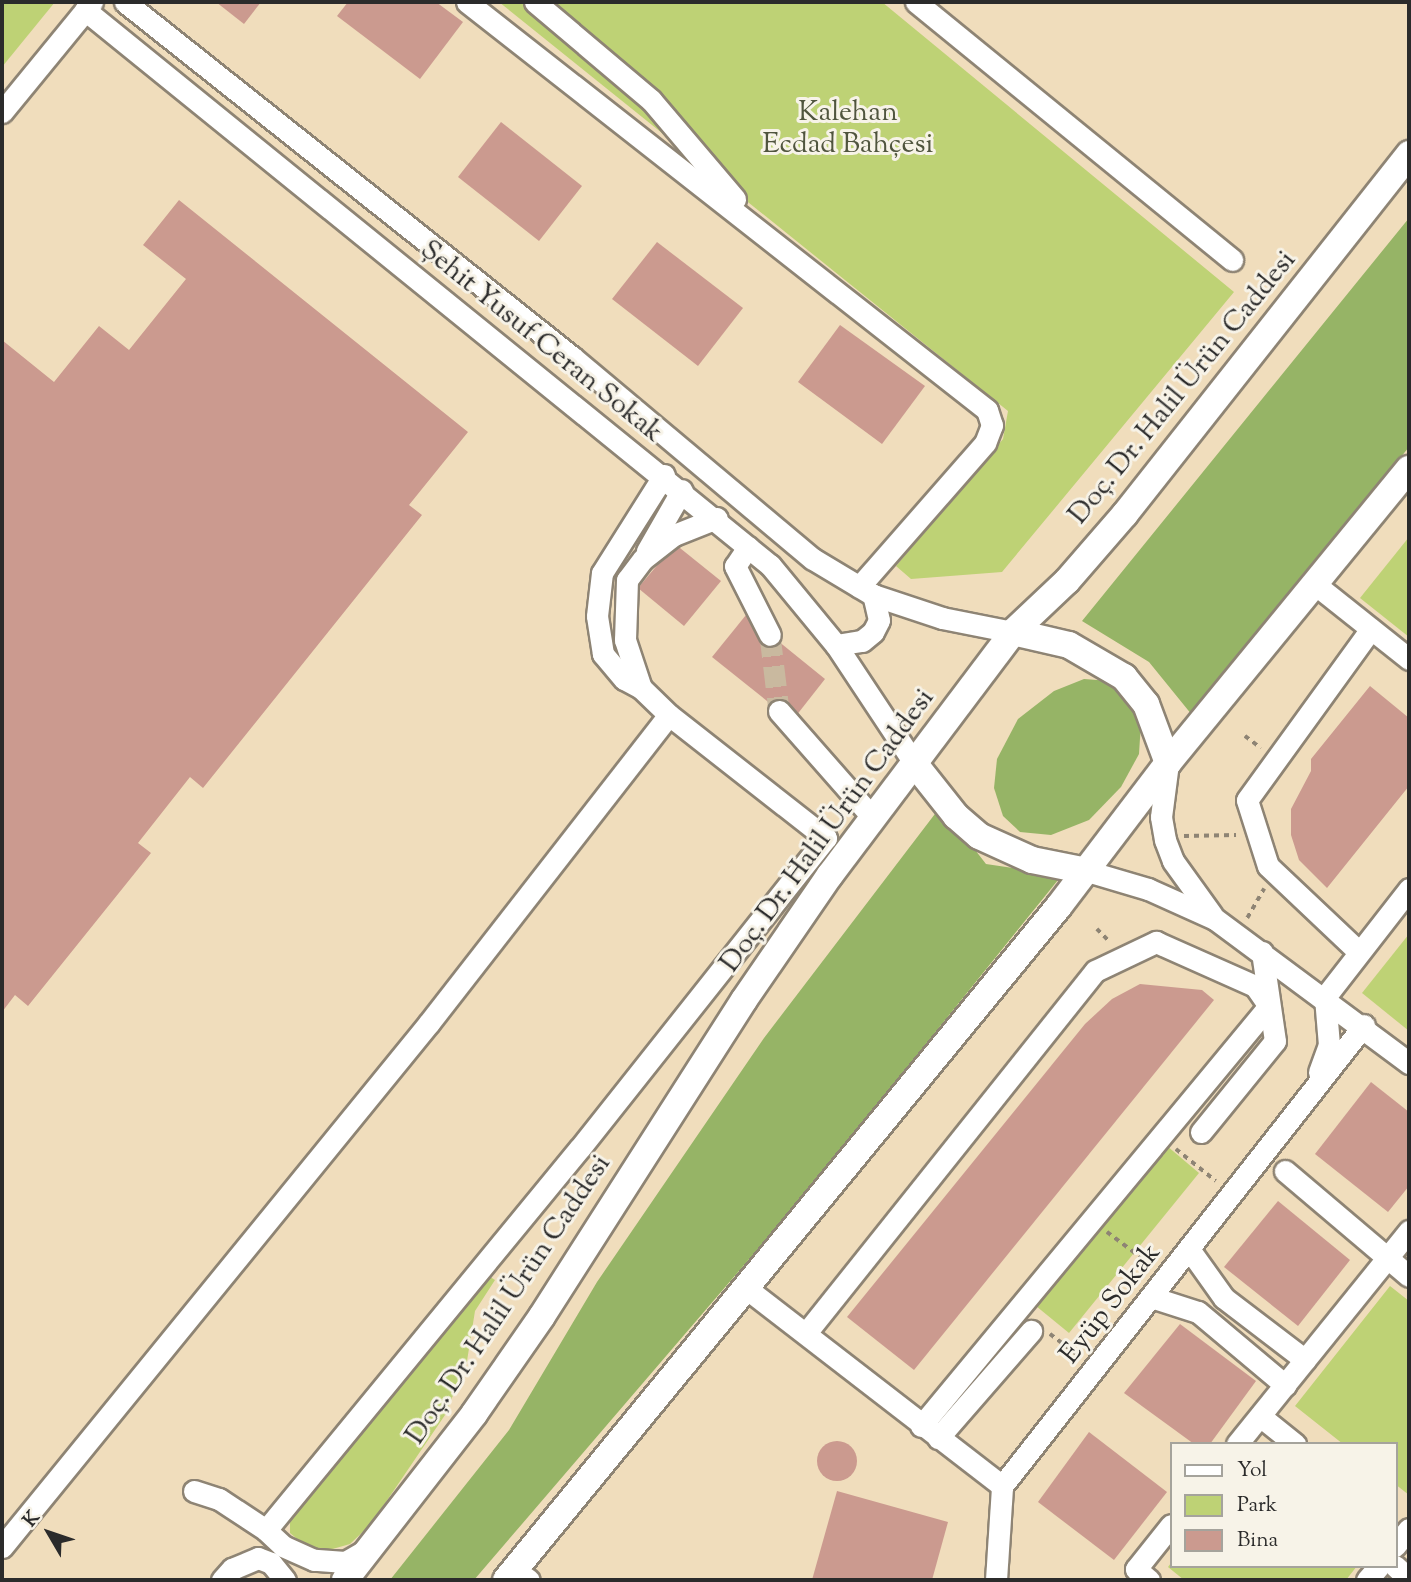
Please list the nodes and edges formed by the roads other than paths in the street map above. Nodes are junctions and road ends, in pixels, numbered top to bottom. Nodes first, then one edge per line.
1 (125, 2) edge
2 (467, 2) edge
3 (536, 2) edge
4 (916, 2) edge
5 (89, 6) edge
6 (2, 112) edge
7 (1409, 154) edge
8 (762, 232) junction
9 (1232, 260) dead end
10 (1409, 469) edge
11 (664, 475) junction
12 (682, 490) junction
13 (717, 518) junction
14 (748, 547) junction
15 (642, 559) junction
16 (1316, 585) junction
17 (866, 591) junction
18 (1371, 629) junction
19 (1013, 632) junction
20 (770, 635) tunnel mouth
21 (836, 645) junction
22 (1409, 659) edge
23 (642, 688) junction
24 (779, 711) tunnel mouth
25 (669, 715) junction
26 (1168, 763) junction
27 (914, 764) junction
28 (873, 818) junction
29 (1087, 871) junction
30 (1409, 889) edge
31 (1215, 919) junction
32 (1359, 952) junction
33 (1262, 953) junction
34 (1325, 997) junction
35 (1269, 1006) junction
36 (1364, 1026) junction
37 (1409, 1063) edge
38 (1312, 1092) junction
39 (1201, 1132) dead end
40 (1284, 1171) dead end
41 (1409, 1231) edge
42 (1189, 1250) junction
43 (1387, 1258) junction
44 (1409, 1276) edge
45 (746, 1288) junction
46 (1152, 1297) junction
47 (1031, 1331) dead end
48 (806, 1333) junction
49 (1305, 1360) junction
50 (1285, 1385) junction
51 (1260, 1416) junction
52 (930, 1432) junction
53 (1239, 1442) edge
54 (1292, 1442) edge
55 (1002, 1486) junction
56 (194, 1491) dead end
57 (1170, 1527) edge
58 (266, 1530) junction
59 (374, 1545) junction
60 (2, 1547) edge
61 (995, 1573) edge
62 (517, 1577) edge
63 (1137, 1577) edge
64 (222, 1580) edge
65 (285, 1580) edge
66 (345, 1580) edge

1 - 17 street, Şehit Yusuf Ceran Sokak
2 - 8 street
3 - 8 street
4 - 9 street
5 - 6 street
5 - 11 street, Şehit Yusuf Ceran Sokak
7 - 19 main road, Doç. Dr. Halil Ürün Caddesi
8 - 17 street
10 - 16 main road
11 - 12 street, Şehit Yusuf Ceran Sokak
11 - 23 street
12 - 13 street, Şehit Yusuf Ceran Sokak
12 - 15 street
13 - 14 street, Şehit Yusuf Ceran Sokak
13 - 15 street
14 - 20 street
14 - 21 street, Şehit Yusuf Ceran Sokak
15 - 23 street
16 - 18 street
16 - 26 main road
17 - 19 street, Şehit Yusuf Ceran Sokak
17 - 21 street
18 - 22 street
18 - 32 street
19 - 26 main road
19 - 27 main road, Doç. Dr. Halil Ürün Caddesi
21 - 27 street, Şehit Yusuf Ceran Sokak
23 - 25 street
24 - 28 street
25 - 58 street
25 - 60 street
26 - 29 main road
26 - 31 street
27 - 28 main road, Doç. Dr. Halil Ürün Caddesi
27 - 29 main road
28 - 59 main road, Doç. Dr. Halil Ürün Caddesi
29 - 31 street
29 - 45 main road
30 - 32 street
31 - 33 street
32 - 34 street
33 - 34 street
33 - 35 street
34 - 36 street
34 - 38 street
35 - 39 street
35 - 48 street
35 - 52 street
36 - 37 street
36 - 38 street, Eyüp Sokak
38 - 42 street, Eyüp Sokak
40 - 43 street
41 - 43 street
42 - 46 street, Eyüp Sokak
42 - 49 street
43 - 44 street
43 - 49 street
45 - 48 street
45 - 62 main road
46 - 50 street
46 - 55 street, Eyüp Sokak
47 - 52 street
48 - 52 street
49 - 50 street
50 - 51 street
51 - 53 street
51 - 54 street
52 - 55 street
55 - 61 street
56 - 58 street
57 - 63 street
58 - 59 street
59 - 66 main road, Doç. Dr. Halil Ürün Caddesi
64 - 65 street

